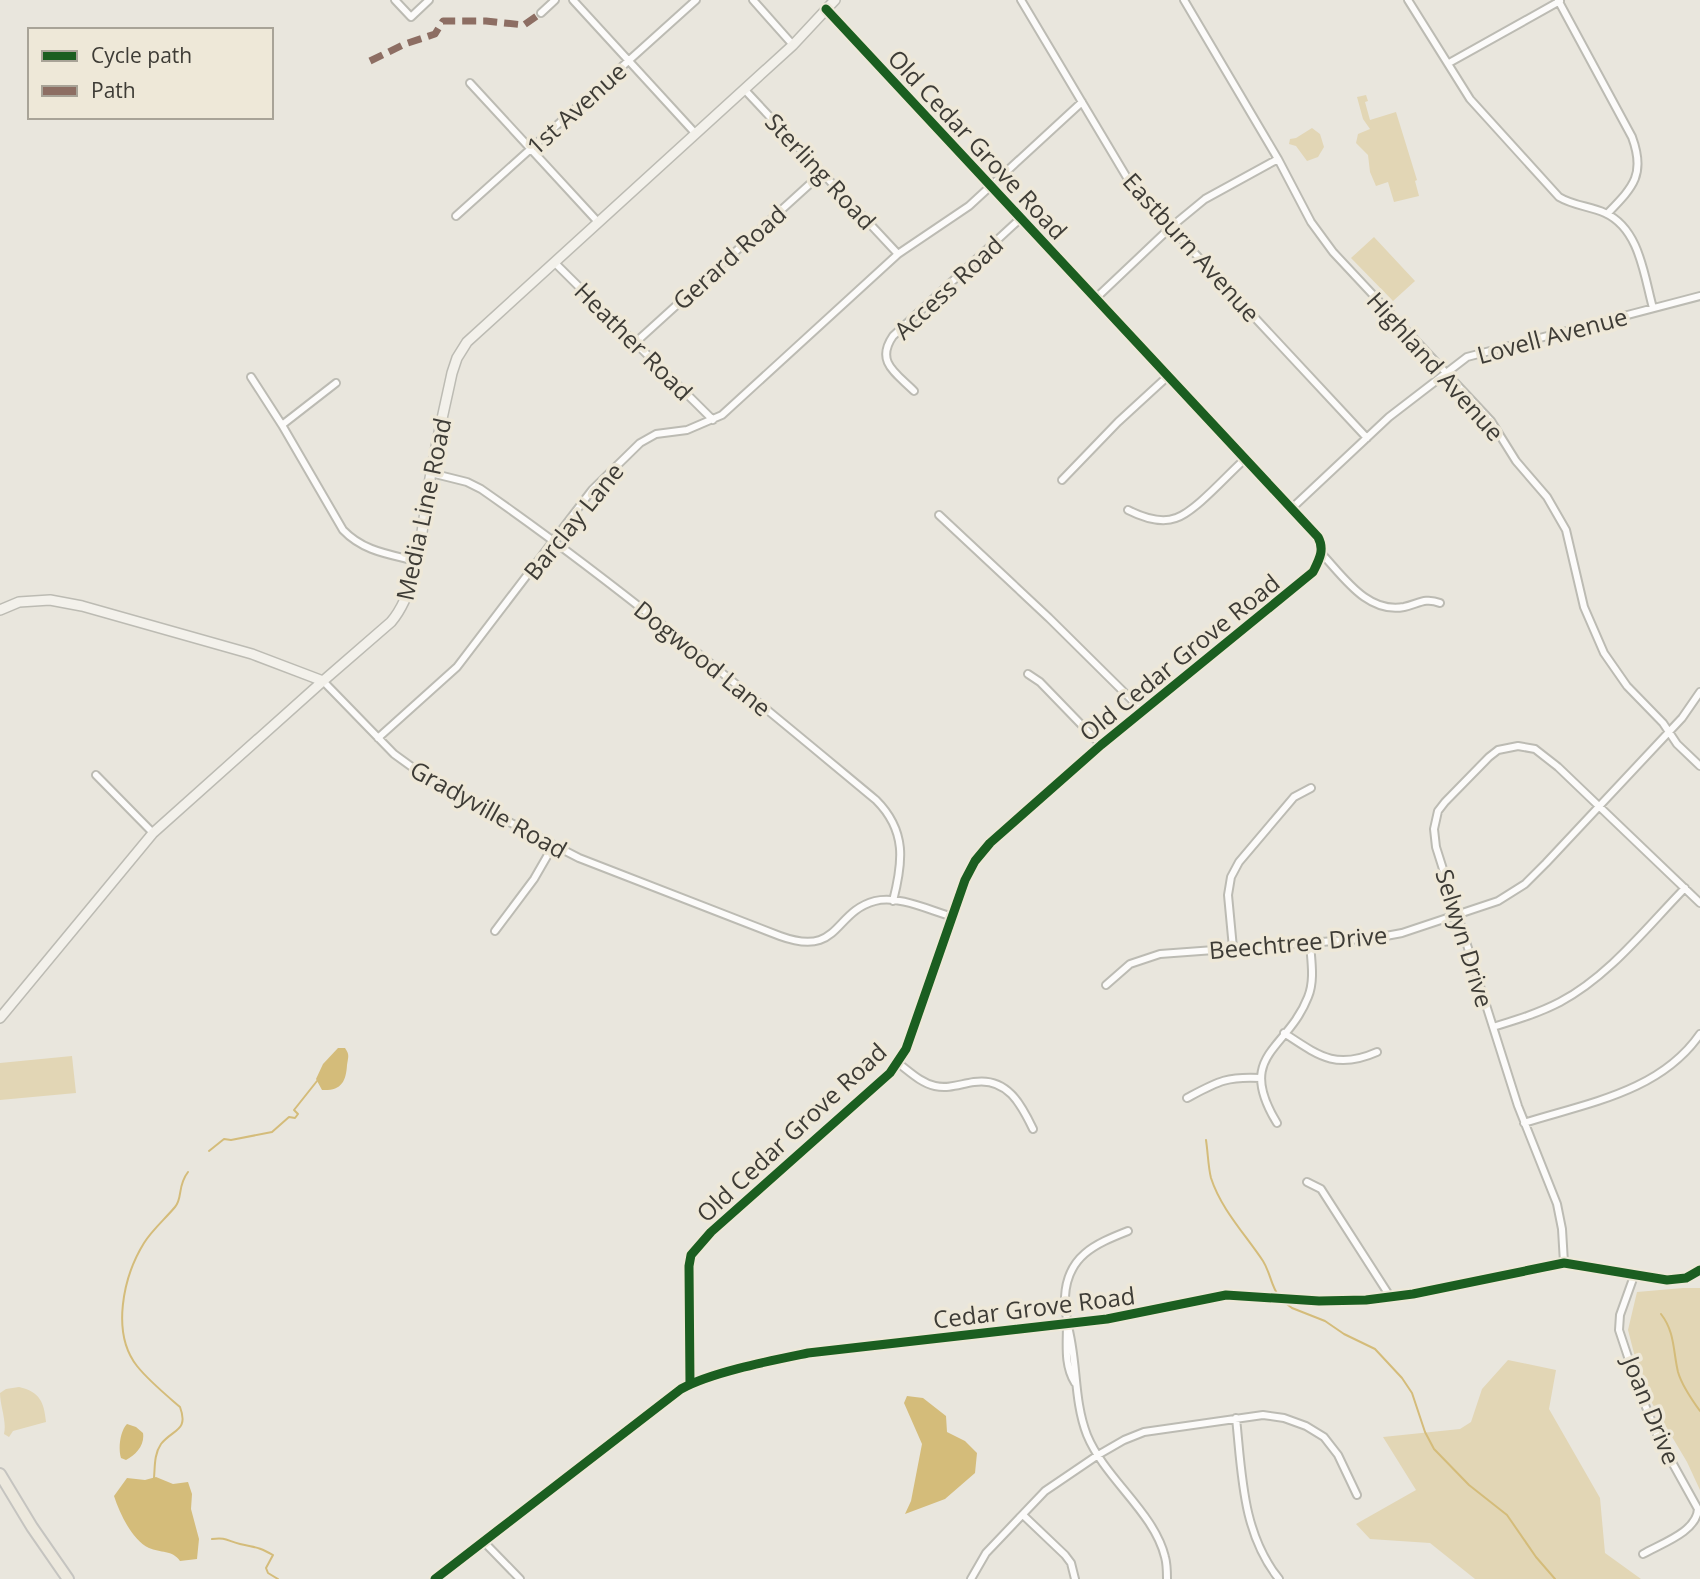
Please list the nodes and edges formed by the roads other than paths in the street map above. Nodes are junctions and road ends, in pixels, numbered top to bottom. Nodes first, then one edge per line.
1 (395, 0) edge
2 (429, 0) edge
3 (555, 0) edge
4 (573, 0) edge
5 (696, 0) edge
6 (752, 0) edge
7 (835, 0) edge
8 (1021, 0) edge
9 (1184, 0) edge
10 (1408, 0) edge
11 (1559, 1) edge
12 (825, 9) junction
13 (541, 13) dead end
14 (793, 45) junction
15 (629, 60) junction
16 (1449, 63) junction
17 (470, 83) dead end
18 (744, 89) junction
19 (1082, 102) junction
20 (695, 133) junction
21 (530, 150) junction
22 (1278, 159) junction
23 (822, 173) junction
24 (990, 187) junction
25 (1607, 214) junction
26 (457, 216) dead end
27 (1021, 218) junction
28 (598, 222) junction
29 (1171, 228) junction
30 (898, 254) junction
31 (554, 262) junction
32 (1700, 296) edge
33 (1095, 299) junction
34 (1653, 308) junction
35 (636, 342) junction
36 (1445, 372) junction
37 (251, 377) dead end
38 (1167, 377) junction
39 (336, 383) dead end
40 (914, 391) dead end
41 (713, 420) junction
42 (282, 425) junction
43 (1367, 438) junction
44 (1244, 460) junction
45 (431, 473) junction
46 (1062, 480) dead end
47 (1291, 509) junction
48 (1128, 510) dead end
49 (939, 514) dead end
50 (553, 542) junction
51 (1321, 553) junction
52 (416, 561) junction
53 (1440, 603) dead end
54 (0, 610) edge
55 (1028, 674) dead end
56 (323, 681) junction
57 (1700, 692) edge
58 (1143, 711) junction
59 (1669, 732) junction
60 (378, 738) junction
61 (1101, 745) junction
62 (1700, 766) edge
63 (96, 775) dead end
64 (1311, 788) dead end
65 (1600, 806) junction
66 (153, 833) junction
67 (553, 846) junction
68 (1685, 888) junction
69 (892, 901) junction
70 (1700, 903) edge
71 (1457, 914) junction
72 (950, 916) junction
73 (495, 931) dead end
74 (1310, 943) junction
75 (1233, 948) junction
76 (1106, 985) dead end
77 (0, 1018) edge
78 (1493, 1027) junction
79 (1284, 1033) junction
80 (1700, 1034) edge
81 (1377, 1052) dead end
82 (898, 1063) junction
83 (1261, 1078) junction
84 (1187, 1098) dead end
85 (1277, 1123) dead end
86 (1524, 1123) junction
87 (1033, 1129) dead end
88 (1307, 1182) dead end
89 (1128, 1231) dead end
90 (1564, 1263) junction
91 (1700, 1270) edge
92 (1634, 1276) junction
93 (1391, 1298) junction
94 (1067, 1324) junction
95 (690, 1384) junction
96 (1236, 1418) junction
97 (1098, 1455) junction
98 (0, 1474) edge
99 (1357, 1495) dead end
100 (1023, 1515) junction
101 (484, 1542) junction
102 (1643, 1554) dead end
103 (68, 1579) edge
104 (435, 1579) edge
105 (520, 1579) edge
106 (971, 1579) edge
107 (1075, 1579) edge
108 (1167, 1579) edge
109 (1279, 1579) edge

1 - 2 street
3 - 13 street
4 - 15 street
5 - 15 street, 1st Avenue
6 - 14 street
7 - 12 main road, Media Line Road
8 - 19 street, Eastburn Avenue
9 - 22 street, Highland Avenue
10 - 16 street
11 - 16 street
11 - 25 street
12 - 14 main road, Media Line Road
12 - 24 street, Old Cedar Grove Road
14 - 18 main road, Media Line Road
15 - 20 street
15 - 21 street, 1st Avenue
16 - 25 street
17 - 21 street
18 - 20 main road, Media Line Road
18 - 23 street, Sterling Road
19 - 24 street, Barclay Lane
19 - 29 street, Eastburn Avenue
20 - 28 main road, Media Line Road
21 - 26 street, 1st Avenue
21 - 28 street
22 - 29 street
22 - 36 street, Highland Avenue
23 - 30 street, Sterling Road
23 - 35 street, Gerard Road
24 - 27 street, Old Cedar Grove Road
24 - 30 street, Barclay Lane
25 - 34 street
27 - 33 street, Old Cedar Grove Road
27 - 40 street, Access Road
28 - 31 main road, Media Line Road
29 - 33 street
29 - 43 street, Eastburn Avenue
30 - 41 street, Barclay Lane
31 - 35 street, Heather Road
31 - 45 main road, Media Line Road
32 - 34 street, Lovell Avenue
33 - 38 street, Old Cedar Grove Road
34 - 36 street, Lovell Avenue
35 - 41 street, Heather Road
36 - 43 street, Lovell Avenue
36 - 59 street, Highland Avenue
37 - 42 street
38 - 44 street, Old Cedar Grove Road
38 - 46 street
39 - 42 street
41 - 50 street, Barclay Lane
42 - 52 street
43 - 47 street, Lovell Avenue
44 - 47 street, Old Cedar Grove Road
44 - 48 street
45 - 50 street, Dogwood Lane
45 - 52 main road, Media Line Road
47 - 51 street, Old Cedar Grove Road
49 - 58 street
50 - 60 street, Barclay Lane
50 - 69 street, Dogwood Lane
51 - 53 street
51 - 58 street, Old Cedar Grove Road
52 - 56 main road, Media Line Road
54 - 56 main road, Gradyville Road
55 - 61 street
56 - 60 street, Gradyville Road
56 - 66 main road, Media Line Road
57 - 59 street, Beechtree Drive
58 - 61 street, Old Cedar Grove Road
59 - 62 street, Highland Avenue
59 - 65 street, Beechtree Drive
60 - 67 street, Gradyville Road
61 - 72 street, Old Cedar Grove Road
63 - 66 street
64 - 75 street
65 - 68 street
65 - 71 street, Beechtree Drive
65 - 71 street, Selwyn Drive
66 - 77 main road, Media Line Road
67 - 69 street, Gradyville Road
67 - 73 street
68 - 70 street
68 - 78 street
69 - 72 street, Gradyville Road
71 - 74 street, Beechtree Drive
71 - 78 street, Selwyn Drive
72 - 82 street, Old Cedar Grove Road
74 - 75 street, Beechtree Drive
74 - 79 street
75 - 76 street, Beechtree Drive
78 - 86 street, Selwyn Drive
79 - 81 street
79 - 83 street
80 - 86 street
82 - 87 street
82 - 95 street, Old Cedar Grove Road
83 - 84 street
83 - 85 street
86 - 90 street, Selwyn Drive
88 - 93 street
89 - 94 street
90 - 92 street, Cedar Grove Road
90 - 93 street, Cedar Grove Road
91 - 92 street, Cedar Grove Road
92 - 102 street, Joan Drive
93 - 94 street, Cedar Grove Road
94 - 95 street, Cedar Grove Road
94 - 97 street
95 - 101 street, Cedar Grove Road
96 - 97 street
96 - 99 street
96 - 109 street
97 - 100 street
97 - 108 street
98 - 103 main road
100 - 106 street
100 - 107 street
101 - 104 street, Cedar Grove Road
101 - 105 street

